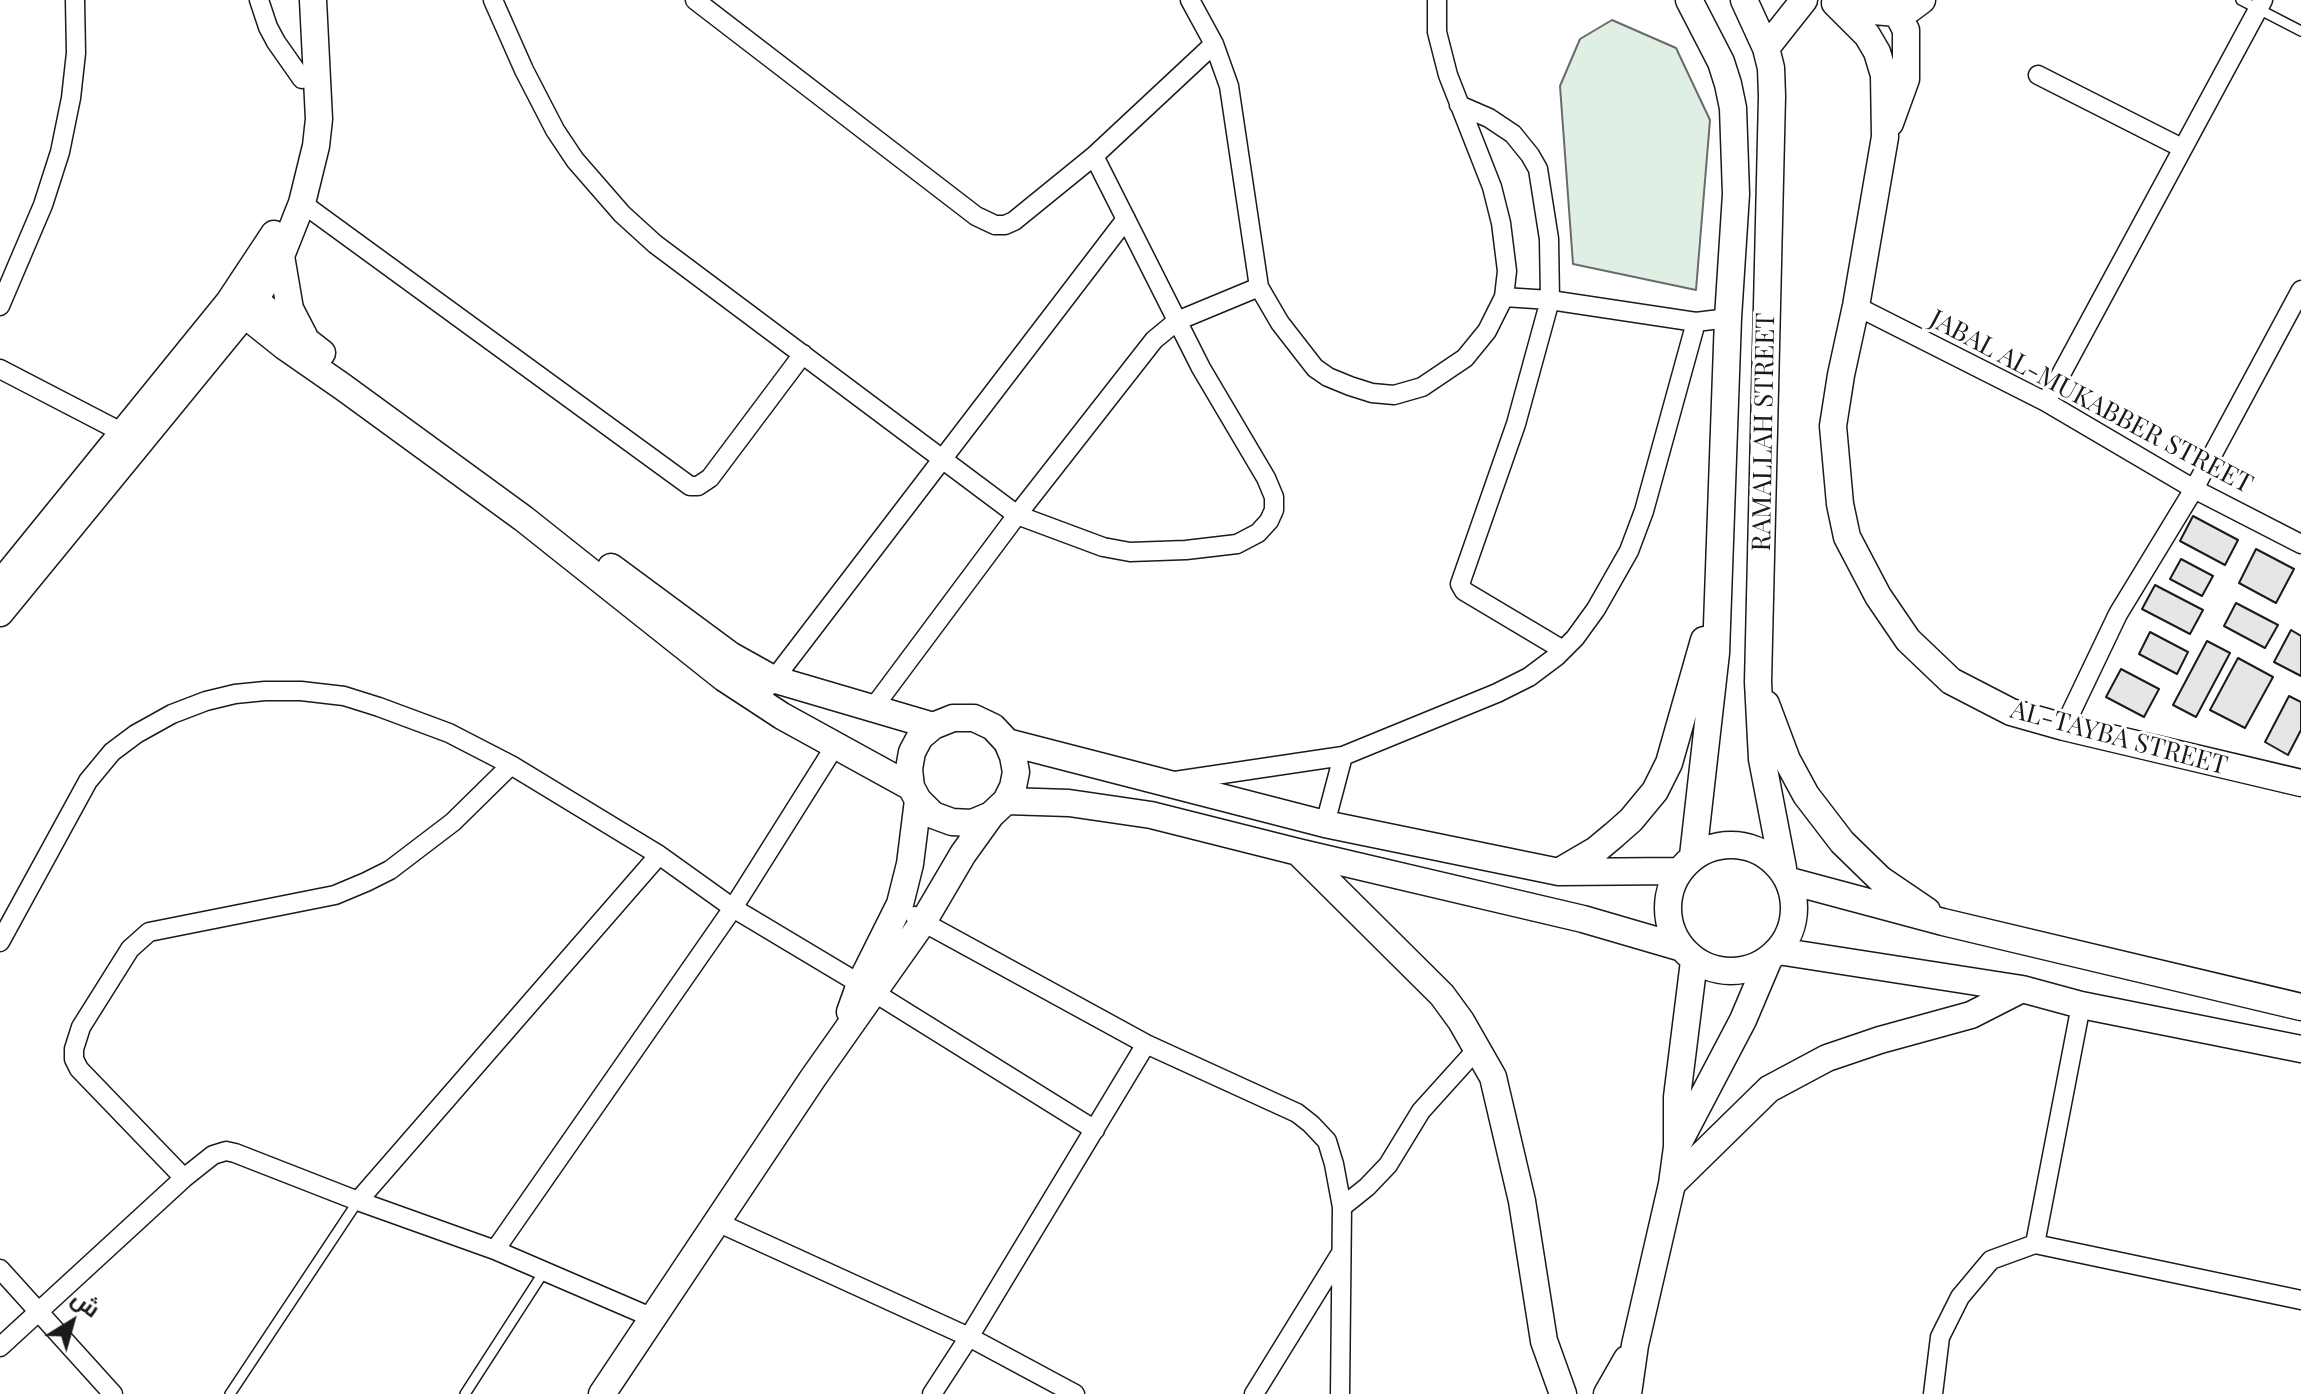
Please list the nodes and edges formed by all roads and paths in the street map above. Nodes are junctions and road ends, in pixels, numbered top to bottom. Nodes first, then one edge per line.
1 (75, 0) edge
2 (259, 0) edge
3 (296, 0) edge
4 (313, 0) edge
5 (493, 0) edge
6 (695, 0) edge
7 (1190, 0) edge
8 (1437, 0) edge
9 (1689, 0) edge
10 (1744, 0) edge
11 (1804, 0) edge
12 (1922, 0) edge
13 (2241, 0) edge
14 (1832, 2) edge
15 (2260, 5) edge
16 (1894, 6) edge
17 (2301, 31) edge
18 (1214, 44) junction
19 (1766, 48) junction
20 (2038, 75) dead end
21 (302, 79) junction
22 (1459, 105) junction
23 (1885, 137) junction
24 (2182, 148) junction
25 (1094, 156) junction
26 (302, 203) junction
27 (1126, 219) junction
28 (281, 256) junction
29 (1259, 287) junction
30 (2301, 290) edge
31 (1504, 297) junction
32 (1550, 300) junction
33 (242, 301) junction
34 (0, 306) edge
35 (1856, 306) junction
36 (1728, 318) junction
37 (1177, 321) junction
38 (1696, 322) junction
39 (222, 342) junction
40 (296, 344) junction
41 (803, 354) junction
42 (0, 369) edge
43 (2046, 402) junction
44 (133, 438) junction
45 (943, 459) junction
46 (2194, 489) junction
47 (1017, 515) junction
48 (2301, 544) edge
49 (0, 584) edge
50 (1720, 586) junction
51 (0, 613) edge
52 (1563, 650) junction
53 (773, 679) junction
54 (1758, 682) junction
55 (757, 700) junction
56 (873, 708) junction
57 (933, 726) junction
58 (2064, 727) junction
59 (1007, 742) junction
60 (835, 746) junction
61 (1343, 756) junction
62 (511, 765) junction
63 (1165, 782) junction
64 (2301, 783) edge
65 (915, 793) junction
66 (999, 808) junction
67 (1325, 824) junction
68 (1298, 852) junction
69 (659, 855) junction
70 (1686, 863) junction
71 (1559, 872) junction
72 (1786, 874) junction
73 (900, 904) junction
74 (733, 908) junction
75 (923, 922) junction
76 (1943, 922) junction
77 (0, 942) edge
78 (1687, 954) junction
79 (1773, 956) junction
80 (867, 988) junction
81 (2022, 989) junction
82 (2081, 1005) junction
83 (2301, 1007) edge
84 (1146, 1044) junction
85 (1477, 1049) junction
86 (2301, 1049) edge
87 (1095, 1130) junction
88 (1677, 1147) junction
89 (184, 1178) junction
90 (1672, 1184) junction
91 (358, 1201) junction
92 (1342, 1207) junction
93 (717, 1222) junction
94 (2035, 1244) junction
95 (495, 1250) junction
96 (1341, 1253) junction
97 (0, 1269) edge
98 (545, 1270) junction
99 (2301, 1300) edge
100 (38, 1311) junction
101 (653, 1318) junction
102 (969, 1337) junction
103 (1635, 1345) junction
104 (0, 1347) edge
105 (113, 1394) edge
106 (230, 1394) edge
107 (465, 1394) edge
108 (602, 1394) edge
109 (932, 1394) edge
110 (1075, 1394) edge
111 (1254, 1394) edge
112 (1340, 1394) edge
113 (1563, 1394) edge
114 (1607, 1394) edge
115 (1628, 1394) edge
116 (1933, 1394) edge

1 - 34 street
2 - 21 street
3 - 21 street
4 - 26 street
5 - 41 street
6 - 25 street
7 - 18 street
8 - 22 street
9 - 36 street, RAMALLAH STREET
10 - 19 street, RAMALLAH STREET
11 - 19 street
12 - 16 street
13 - 15 lane
14 - 16 street
14 - 23 street, AL-TAYBA STREET
15 - 17 lane
15 - 24 street
16 - 23 street, AL-TAYBA STREET
18 - 25 street
18 - 29 street
19 - 54 street, RAMALLAH STREET
20 - 24 street
21 - 33 street
22 - 31 street
22 - 32 street
23 - 35 street, AL-TAYBA STREET
24 - 43 street
25 - 27 street
26 - 28 street
26 - 41 street
27 - 37 street
27 - 45 street
28 - 33 street
28 - 40 street
29 - 31 street
29 - 37 street
30 - 46 street
31 - 32 street
32 - 38 street
32 - 52 street
33 - 39 street
33 - 40 street
33 - 44 street
35 - 43 street, JABAL AL-MUKABBER STREET
35 - 58 street, AL-TAYBA STREET
36 - 38 street
36 - 50 street, RAMALLAH STREET
37 - 47 street
37 - 47 street
38 - 52 street
39 - 40 street
39 - 44 street
40 - 53 street
40 - 55 street
41 - 45 street
42 - 44 street
43 - 46 street, JABAL AL-MUKABBER STREET
44 - 49 street
44 - 51 street
45 - 47 street
45 - 53 street
46 - 48 street, JABAL AL-MUKABBER STREET
46 - 58 street
47 - 56 street
50 - 70 street, RAMALLAH STREET
50 - 71 street
52 - 61 street
53 - 55 street
53 - 56 street
54 - 72 street, RAMALLAH STREET
54 - 76 street
55 - 60 street
56 - 57 street
57 - 59 street
57 - 65 street
58 - 64 street, AL-TAYBA STREET
59 - 63 street
59 - 66 street
60 - 65 street
60 - 74 street
61 - 63 street
61 - 67 street
62 - 69 street
62 - 77 street
62 - 89 street
63 - 67 street
65 - 66 street
65 - 73 street
66 - 68 street
66 - 75 street
67 - 71 street
68 - 78 street
68 - 85 street
69 - 74 street
69 - 91 street
70 - 71 street
70 - 72 street
70 - 78 street
72 - 76 street
72 - 79 street
73 - 75 street
73 - 80 street
74 - 80 street
74 - 95 street
75 - 80 street
75 - 84 street
76 - 83 street
78 - 79 street
78 - 88 street
79 - 81 street
79 - 88 street
80 - 87 street
80 - 93 street
81 - 82 street
81 - 90 street
82 - 86 street
82 - 94 street
84 - 87 street
84 - 92 street
85 - 92 street
85 - 113 street
87 - 102 street
88 - 90 street
89 - 91 street
89 - 100 street
90 - 103 street
91 - 95 street
91 - 106 lane
92 - 96 street
93 - 101 street
93 - 102 street
94 - 99 street
94 - 116 street
95 - 98 street
96 - 111 street
96 - 112 street
97 - 100 street
98 - 101 street
98 - 107 lane
100 - 104 street
100 - 105 street
101 - 108 street
102 - 109 street
102 - 110 street
103 - 114 street
103 - 115 street

